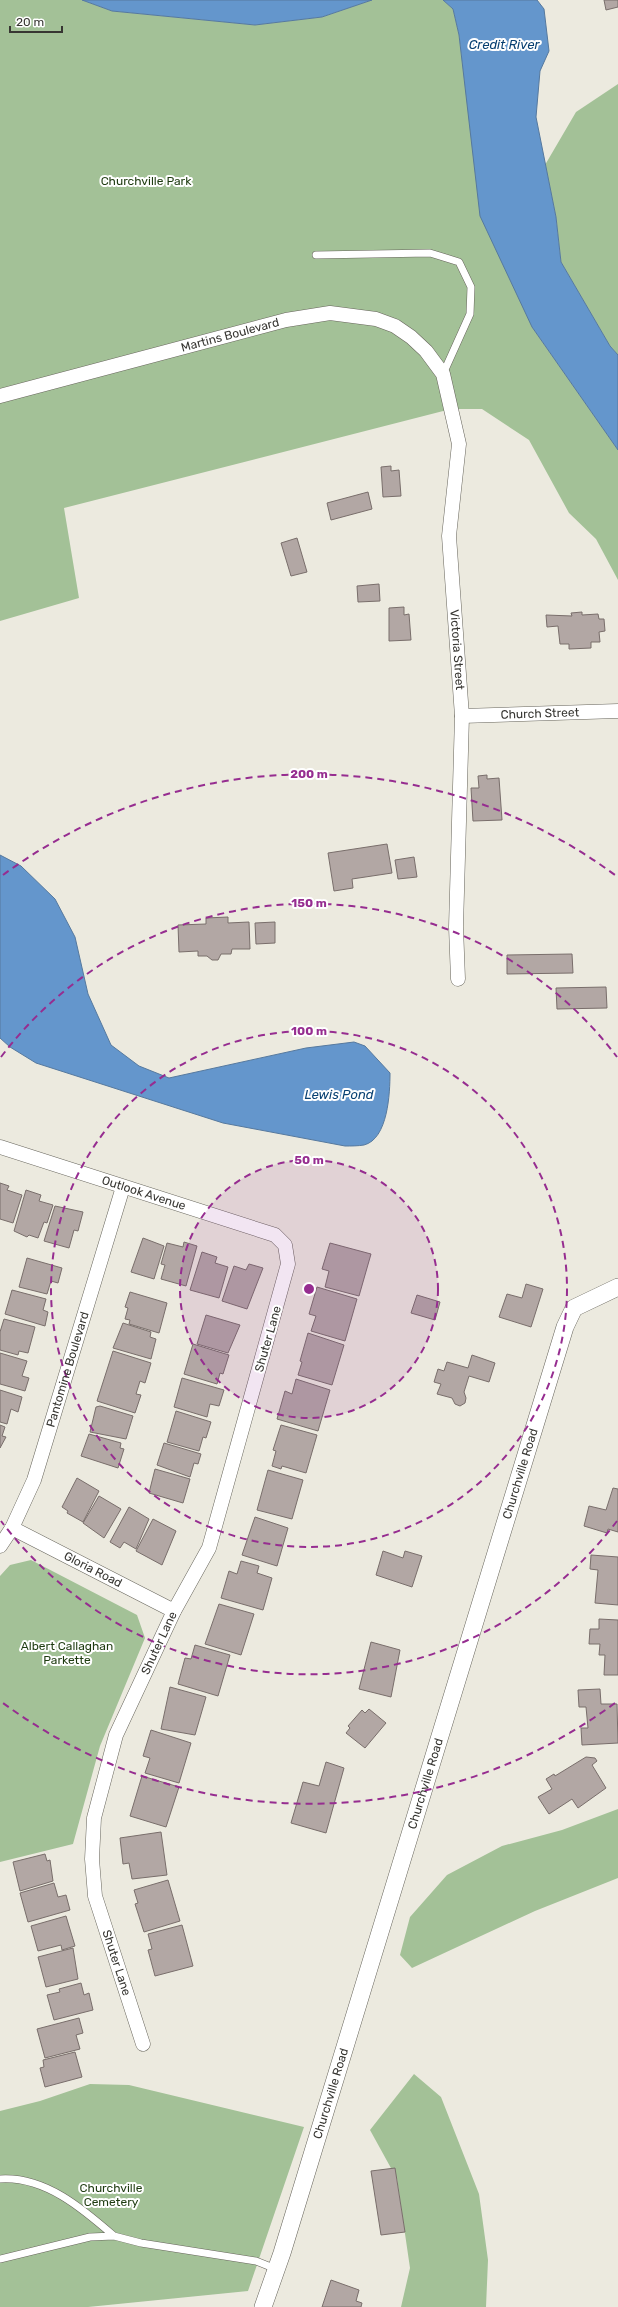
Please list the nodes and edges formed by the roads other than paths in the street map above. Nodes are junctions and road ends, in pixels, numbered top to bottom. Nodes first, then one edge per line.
1 (316, 255) dead end
2 (443, 374) junction
3 (0, 396) edge
4 (618, 711) edge
5 (462, 716) junction
6 (458, 979) dead end
7 (0, 1147) edge
8 (123, 1187) junction
9 (285, 1245) joint
10 (618, 1287) edge
11 (12, 1528) junction
12 (0, 1546) edge
13 (174, 1611) junction
14 (143, 2044) dead end
15 (0, 2179) edge
16 (114, 2236) junction
17 (0, 2259) edge
18 (276, 2269) junction
19 (263, 2307) edge

1 - 2 lane
2 - 3 street, Martins Boulevard
2 - 5 street, Victoria Street
4 - 5 street, Church Street
5 - 6 street, Victoria Street
7 - 8 street, Outlook Avenue
8 - 9 street, Outlook Avenue
8 - 11 street, Pantomine Boulevard
9 - 13 street, Shuter Lane
10 - 18 street, Churchville Road
11 - 12 street, Pantomine Boulevard
11 - 13 street, Gloria Road
13 - 14 street, Shuter Lane
15 - 16 lane
16 - 17 lane
16 - 18 lane
18 - 19 street, Churchville Road

